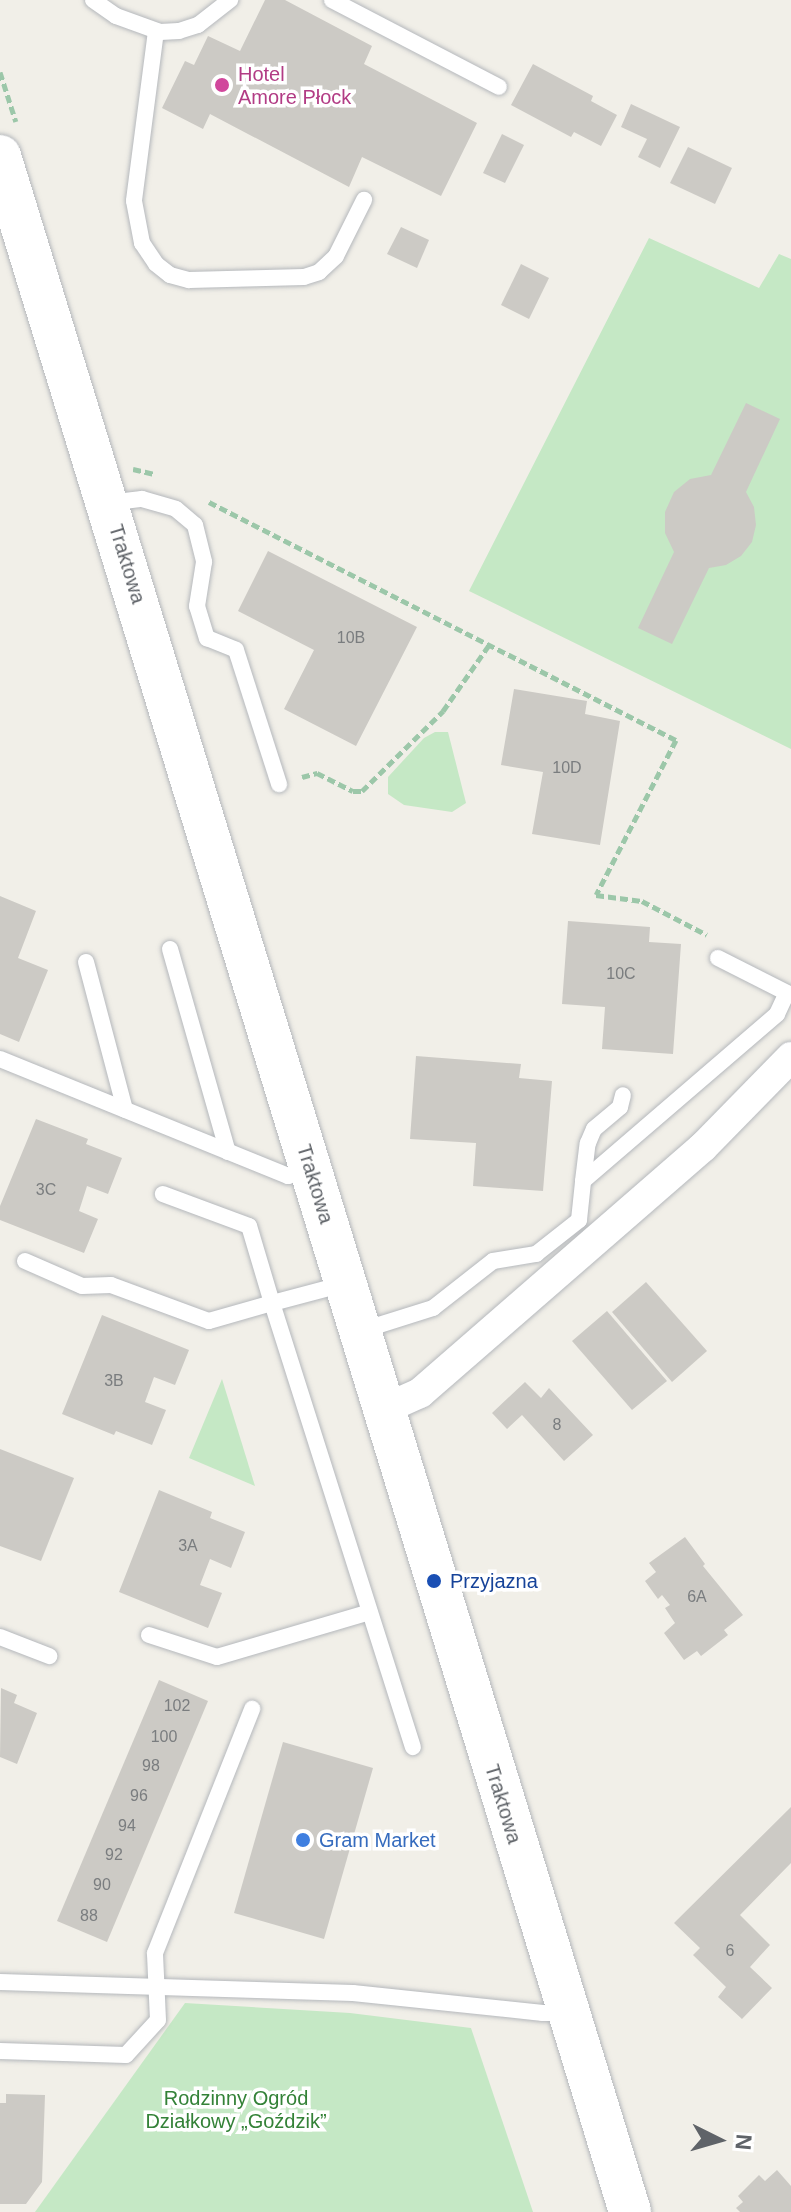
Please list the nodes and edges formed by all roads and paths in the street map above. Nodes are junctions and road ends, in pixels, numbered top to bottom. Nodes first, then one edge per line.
1 (93, 0) edge
2 (230, 0) edge
3 (332, 0) edge
4 (156, 31) junction
5 (499, 87) dead end
6 (0, 156) edge
7 (364, 200) dead end
8 (132, 469) dead end
9 (161, 477) dead end
10 (202, 498) dead end
11 (108, 503) junction
12 (489, 645) junction
13 (279, 784) joint
14 (710, 936) dead end
15 (170, 949) dead end
16 (718, 958) dead end
17 (86, 962) dead end
18 (789, 994) edge
19 (791, 1057) edge
20 (0, 1059) edge
21 (623, 1095) dead end
22 (125, 1110) junction
23 (228, 1152) junction
24 (310, 1169) junction
25 (583, 1181) junction
26 (163, 1194) dead end
27 (25, 1261) dead end
28 (344, 1284) junction
29 (272, 1303) junction
30 (359, 1331) junction
31 (382, 1410) junction
32 (370, 1612) junction
33 (149, 1635) dead end
34 (0, 1637) edge
35 (49, 1656) dead end
36 (252, 1709) dead end
37 (413, 1747) dead end
38 (0, 1982) edge
39 (155, 1987) junction
40 (568, 2012) junction
41 (0, 2051) edge
42 (630, 2212) edge

1 - 4 lane
2 - 4 lane
3 - 5 lane
4 - 7 lane
6 - 11 main road, Traktowa
8 - 9 path
10 - 12 path
11 - 13 lane
11 - 24 main road, Traktowa
12 - 13 path
12 - 14 path
15 - 23 lane
16 - 18 lane
17 - 22 lane
18 - 25 lane
19 - 31 street
20 - 22 lane
21 - 25 lane
22 - 23 lane
23 - 24 lane
24 - 28 main road, Traktowa
25 - 30 lane
26 - 29 lane
27 - 29 lane
28 - 29 lane
28 - 30 main road, Traktowa
29 - 32 lane
30 - 31 main road, Traktowa
31 - 40 main road, Traktowa
32 - 33 lane
32 - 37 lane
34 - 35 lane
36 - 39 lane
38 - 39 lane
39 - 40 lane
39 - 41 lane
40 - 42 main road, Traktowa

